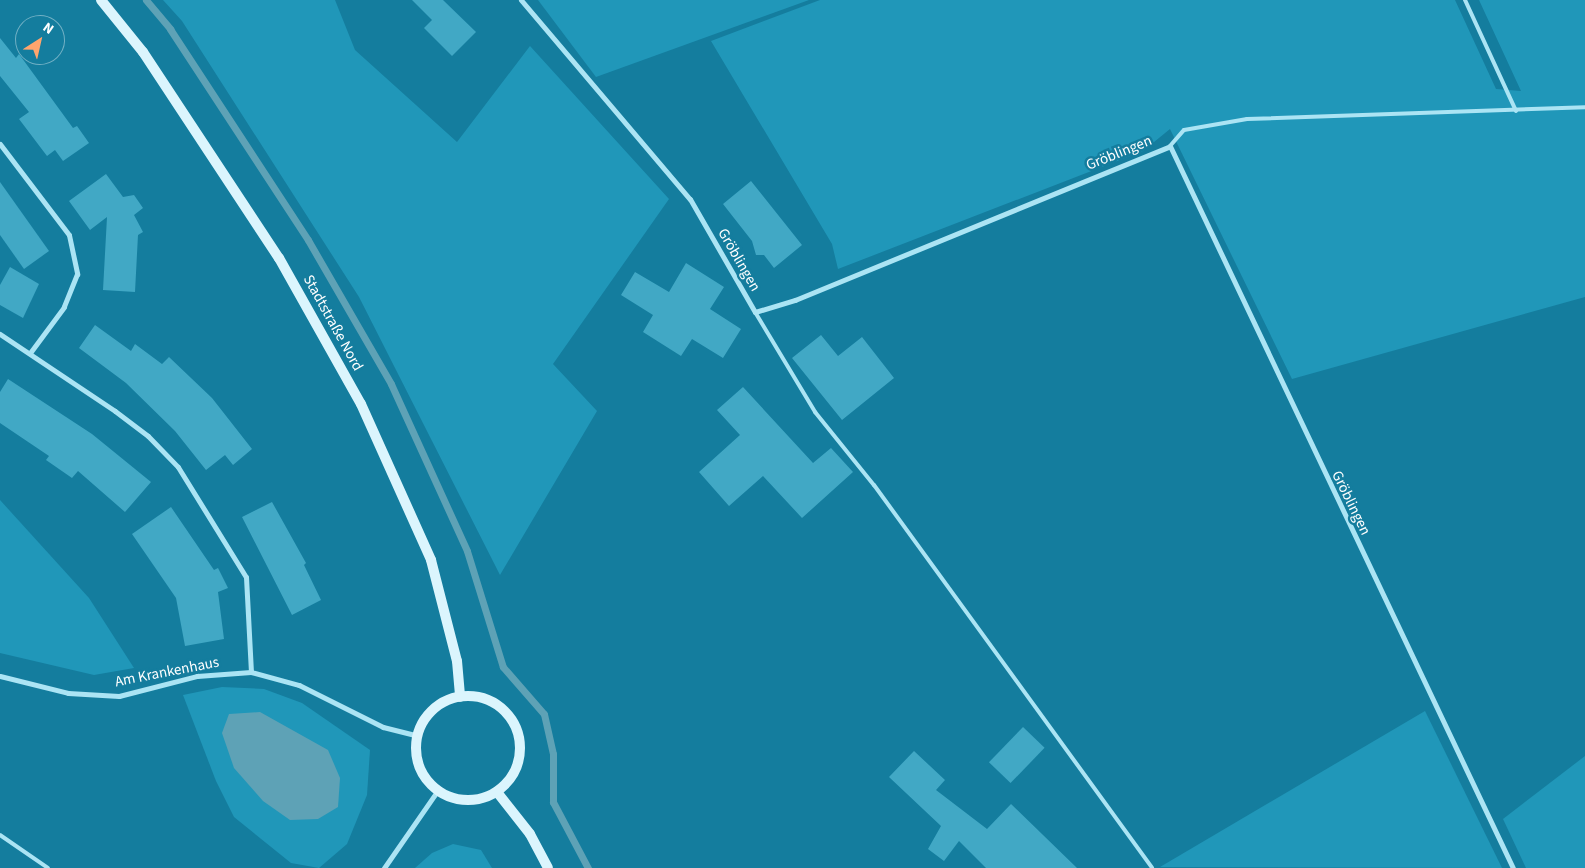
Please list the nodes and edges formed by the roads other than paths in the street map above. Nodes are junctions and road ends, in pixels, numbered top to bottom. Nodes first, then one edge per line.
1 (101, 0) edge
2 (521, 0) edge
3 (1465, 0) edge
4 (1585, 107) edge
5 (1516, 111) junction
6 (0, 144) edge
7 (1170, 146) junction
8 (755, 312) junction
9 (0, 334) edge
10 (30, 353) junction
11 (251, 672) junction
12 (0, 676) edge
13 (460, 697) junction
14 (418, 736) junction
15 (438, 790) junction
16 (497, 792) junction
17 (0, 835) edge
18 (48, 868) edge
19 (384, 868) edge
20 (548, 868) edge
21 (1152, 868) edge
22 (1513, 868) edge

1 - 13 main road, Stadtstraße Nord
2 - 8 street, Gröblingen
3 - 5 lane
4 - 5 lane
5 - 7 lane
6 - 10 street
7 - 8 street, Gröblingen
7 - 22 street, Gröblingen
8 - 21 lane
9 - 10 street
10 - 11 street
11 - 12 street, Am Krankenhaus
11 - 14 street, Am Krankenhaus
13 - 14 main road
13 - 16 main road
14 - 15 main road
15 - 16 main road
15 - 19 street
16 - 20 main road
17 - 18 lane

